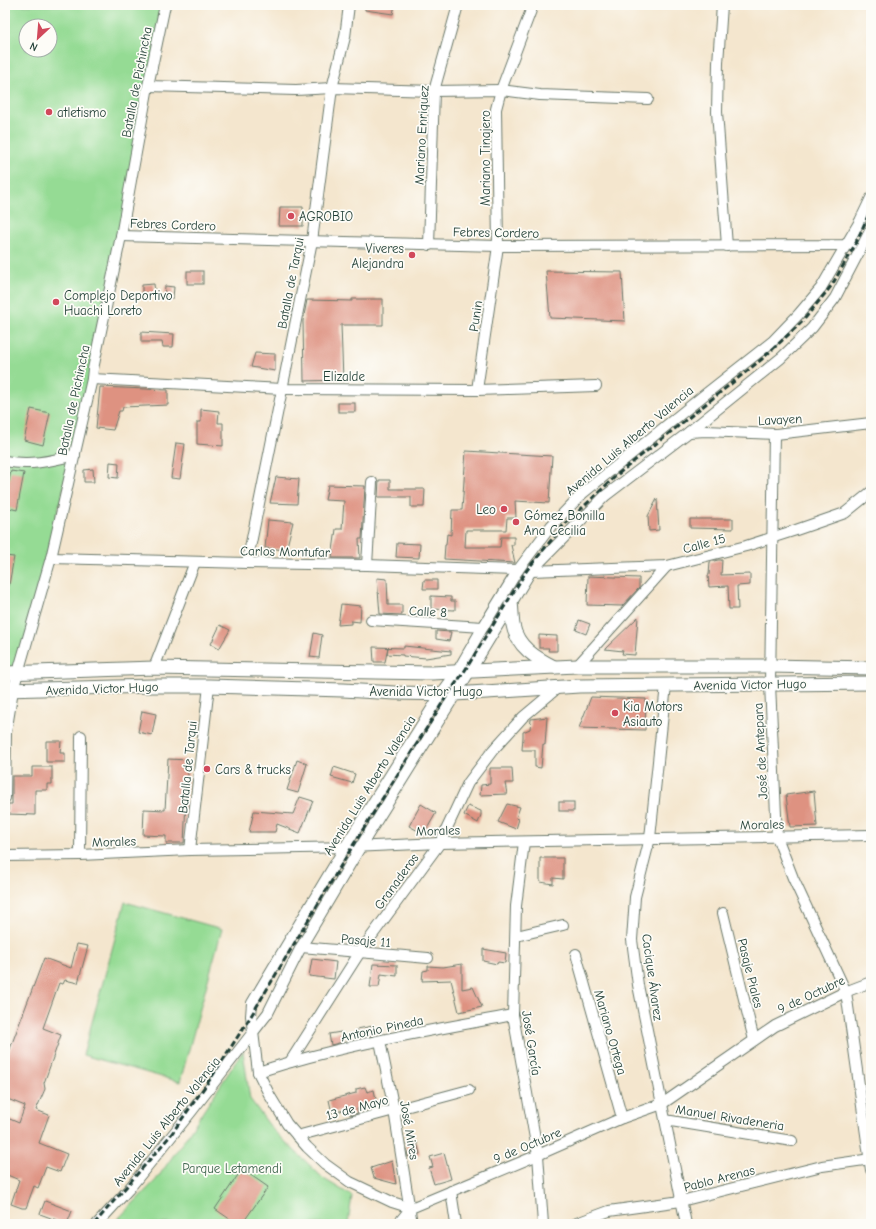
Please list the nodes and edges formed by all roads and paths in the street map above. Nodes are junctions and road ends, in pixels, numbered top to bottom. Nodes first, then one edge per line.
1 (165, 5) edge
2 (349, 5) edge
3 (458, 5) edge
4 (533, 5) edge
5 (722, 5) edge
6 (148, 86) junction
7 (332, 88) junction
8 (501, 90) junction
9 (434, 91) junction
10 (648, 99) dead end
11 (871, 198) edge
12 (121, 236) junction
13 (870, 236) edge
14 (312, 241) junction
15 (429, 245) junction
16 (846, 245) junction
17 (498, 246) junction
18 (727, 246) junction
19 (92, 379) junction
20 (596, 386) dead end
21 (283, 389) junction
22 (477, 390) junction
23 (871, 422) edge
24 (689, 432) junction
25 (774, 434) junction
26 (75, 455) junction
27 (5, 461) edge
28 (372, 482) dead end
29 (871, 492) edge
30 (772, 537) junction
31 (51, 558) junction
32 (195, 562) junction
33 (247, 563) junction
34 (367, 564) junction
35 (667, 566) junction
36 (518, 570) junction
37 (531, 570) junction
38 (511, 602) junction
39 (371, 620) dead end
40 (483, 627) junction
41 (577, 666) junction
42 (770, 666) junction
43 (554, 667) junction
44 (154, 668) junction
45 (871, 668) edge
46 (470, 671) junction
47 (457, 672) junction
48 (12, 673) edge
49 (871, 683) edge
50 (770, 684) junction
51 (666, 685) junction
52 (209, 686) junction
53 (560, 686) junction
54 (9, 690) edge
55 (441, 694) junction
56 (456, 694) junction
57 (81, 736) dead end
58 (5, 798) edge
59 (871, 835) edge
60 (777, 837) junction
61 (650, 838) junction
62 (524, 842) junction
63 (440, 843) junction
64 (361, 846) junction
65 (345, 847) junction
66 (190, 850) junction
67 (80, 855) junction
68 (5, 856) edge
69 (723, 912) dead end
70 (563, 925) dead end
71 (516, 936) junction
72 (301, 947) junction
73 (360, 952) junction
74 (576, 954) dead end
75 (428, 958) dead end
76 (871, 982) edge
77 (846, 992) junction
78 (513, 1015) junction
79 (252, 1032) junction
80 (754, 1040) junction
81 (380, 1041) junction
82 (290, 1062) junction
83 (258, 1072) junction
84 (469, 1090) dead end
85 (662, 1104) junction
86 (394, 1110) junction
87 (622, 1118) junction
88 (665, 1120) junction
89 (297, 1136) junction
90 (792, 1141) dead end
91 (538, 1155) junction
92 (870, 1163) edge
93 (451, 1191) junction
94 (681, 1201) junction
95 (411, 1208) junction
96 (97, 1224) edge
97 (398, 1224) edge
98 (412, 1224) edge
99 (456, 1224) edge
100 (543, 1224) edge
101 (574, 1224) edge
102 (686, 1224) edge

1 - 6 street, Batalla de Pichincha
2 - 7 street, Batalla de Tarqui
3 - 9 street, Mariano Enriquez
4 - 8 street, Mariano Tinajero
5 - 18 street
6 - 7 street
6 - 12 street, Batalla de Pichincha
7 - 9 street
7 - 14 street, Batalla de Tarqui
8 - 9 street
8 - 10 street
8 - 17 street, Mariano Tinajero
9 - 15 street, Mariano Enriquez
11 - 16 street, Avenida Luis Alberto Valencia
12 - 14 street, Febres Cordero
12 - 19 street, Batalla de Pichincha
13 - 16 street, Febres Cordero
13 - 24 street, Avenida Luis Alberto Valencia
14 - 15 street, Febres Cordero
14 - 21 street, Batalla de Tarqui
15 - 17 street, Febres Cordero
16 - 18 street, Febres Cordero
16 - 36 street, Avenida Luis Alberto Valencia
17 - 18 street, Febres Cordero
17 - 22 street, Punin
19 - 21 street, Elizalde
19 - 26 street, Batalla de Pichincha
20 - 22 street, Elizalde
21 - 22 street, Elizalde
21 - 33 street, Batalla de Tarqui
23 - 25 street, Lavayen
24 - 25 street, Lavayen
24 - 37 street, Avenida Luis Alberto Valencia
25 - 30 street, José de Antepara
26 - 27 street
26 - 31 street, Batalla de Pichincha
28 - 34 street
29 - 30 street, Calle 15
30 - 35 street, Calle 15
30 - 42 street, José de Antepara
31 - 32 street, Carlos Montufar
31 - 48 street, Batalla de Pichincha
32 - 33 street, Carlos Montufar
32 - 44 street
33 - 34 street, Carlos Montufar
34 - 36 street, Carlos Montufar
35 - 37 street, Calle 15
35 - 41 street
36 - 40 street, Avenida Luis Alberto Valencia
37 - 38 street, Avenida Luis Alberto Valencia
38 - 43 main road
38 - 46 street, Avenida Luis Alberto Valencia
39 - 40 street, Calle 8
40 - 47 street, Avenida Luis Alberto Valencia
41 - 42 main road, Avenida Victor Hugo
41 - 43 main road, Avenida Victor Hugo
42 - 45 main road, Avenida Victor Hugo
42 - 50 street, José de Antepara
43 - 46 main road, Avenida Victor Hugo
44 - 47 main road, Avenida Victor Hugo
44 - 48 main road, Avenida Victor Hugo
46 - 47 main road, Avenida Victor Hugo
46 - 56 street, Avenida Luis Alberto Valencia
47 - 55 street, Avenida Luis Alberto Valencia
48 - 54 street, Batalla de Pichincha
49 - 50 main road, Avenida Victor Hugo
50 - 51 main road, Avenida Victor Hugo
50 - 60 street, José de Antepara
51 - 53 main road, Avenida Victor Hugo
51 - 61 street, Cacique Álvarez
52 - 54 main road, Avenida Victor Hugo
52 - 55 main road, Avenida Victor Hugo
52 - 66 street, Batalla de Tarqui
53 - 56 main road, Avenida Victor Hugo
53 - 63 street, Granaderos
54 - 58 street, Batalla de Pichincha
55 - 56 main road, Avenida Victor Hugo
55 - 65 street, Avenida Luis Alberto Valencia
56 - 64 street, Avenida Luis Alberto Valencia
57 - 67 street
59 - 60 street, Morales
60 - 61 street, Morales
60 - 77 street, José de Antepara
61 - 62 street, Morales
61 - 85 street, Cacique Álvarez
62 - 63 street, Morales
62 - 71 street, José García
63 - 64 street, Morales
63 - 73 street, Granaderos
64 - 65 street, Morales
64 - 72 street, Avenida Luis Alberto Valencia
65 - 66 street, Morales
65 - 79 street, Avenida Luis Alberto Valencia
66 - 67 street, Morales
67 - 68 street, Morales
69 - 80 street, Pasaje Piales
70 - 71 street
71 - 78 street, José García
72 - 73 street, Pasaje 11
72 - 79 street, Avenida Luis Alberto Valencia
73 - 75 street, Pasaje 11
73 - 82 street, Granaderos
74 - 87 street, Mariano Ortega
76 - 77 street, 9 de Octubre
77 - 80 street, 9 de Octubre
77 - 92 street, José de Antepara
78 - 81 street, Antonio Pineda
78 - 91 street, José García
79 - 83 street
79 - 96 street, Avenida Luis Alberto Valencia
80 - 85 street, 9 de Octubre
81 - 82 street, Antonio Pineda
81 - 86 street, José Mires
82 - 83 street, Antonio Pineda
83 - 89 street
84 - 86 street, 13 de Mayo
85 - 87 street, 9 de Octubre
85 - 88 street, Cacique Álvarez
86 - 89 street, 13 de Mayo
86 - 95 street, José Mires
87 - 91 street, 9 de Octubre
88 - 90 street, Manuel Rivadeneria
88 - 94 street, Cacique Álvarez
89 - 95 street
91 - 93 street, 9 de Octubre
91 - 100 street, José García
92 - 94 street, Pablo Arenas
93 - 95 street, 9 de Octubre
93 - 99 street
94 - 101 street, Pablo Arenas
94 - 102 street, Cacique Álvarez
95 - 97 street
95 - 98 street, José Mires

